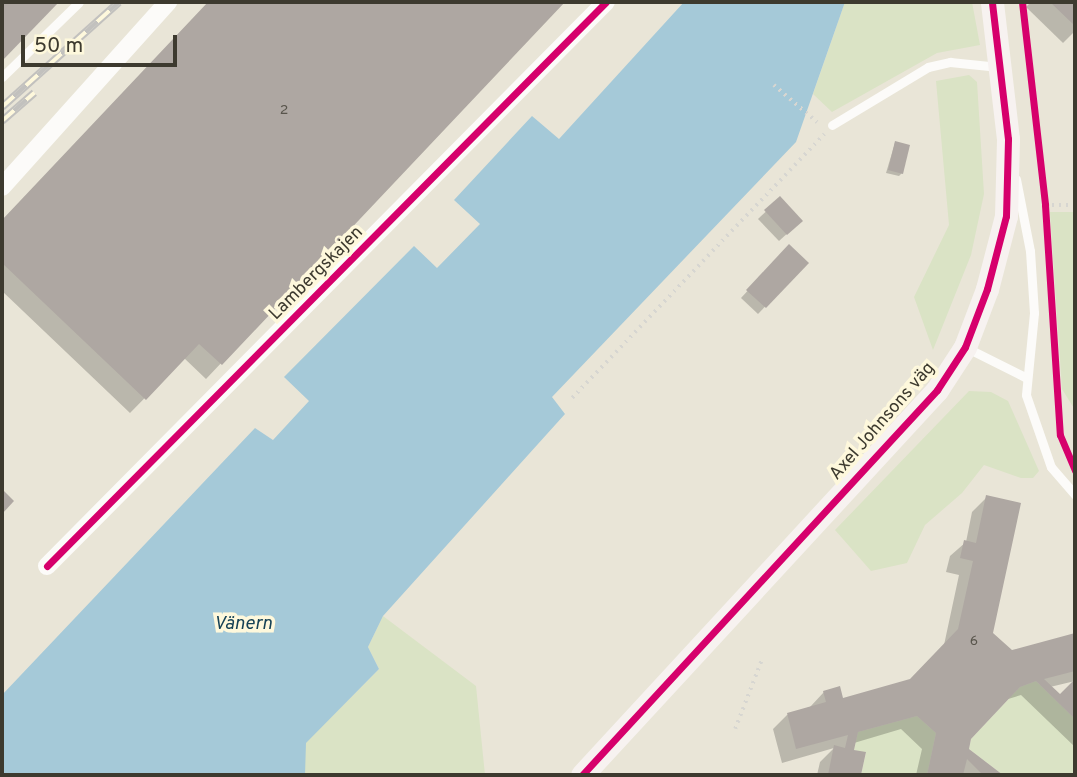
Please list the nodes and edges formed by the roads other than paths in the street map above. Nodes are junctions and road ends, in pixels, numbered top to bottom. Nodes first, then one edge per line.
1 (79, 2) edge
2 (168, 2) edge
3 (606, 2) edge
4 (992, 2) edge
5 (1001, 68) junction
6 (2, 77) edge
7 (832, 125) dead end
8 (1008, 139) junction
9 (2, 187) edge
10 (965, 346) junction
11 (1025, 377) junction
12 (1075, 495) edge
13 (47, 566) dead end
14 (582, 775) edge

1 - 6 lane
2 - 9 street
3 - 13 street, Lambergskajen
4 - 5 street, Axel Johnsons väg
5 - 7 lane
5 - 8 street, Axel Johnsons väg
8 - 10 street, Axel Johnsons väg
8 - 11 lane, Axel Johnsons väg
10 - 11 lane
10 - 14 street, Axel Johnsons väg
11 - 12 lane, Axel Johnsons väg

